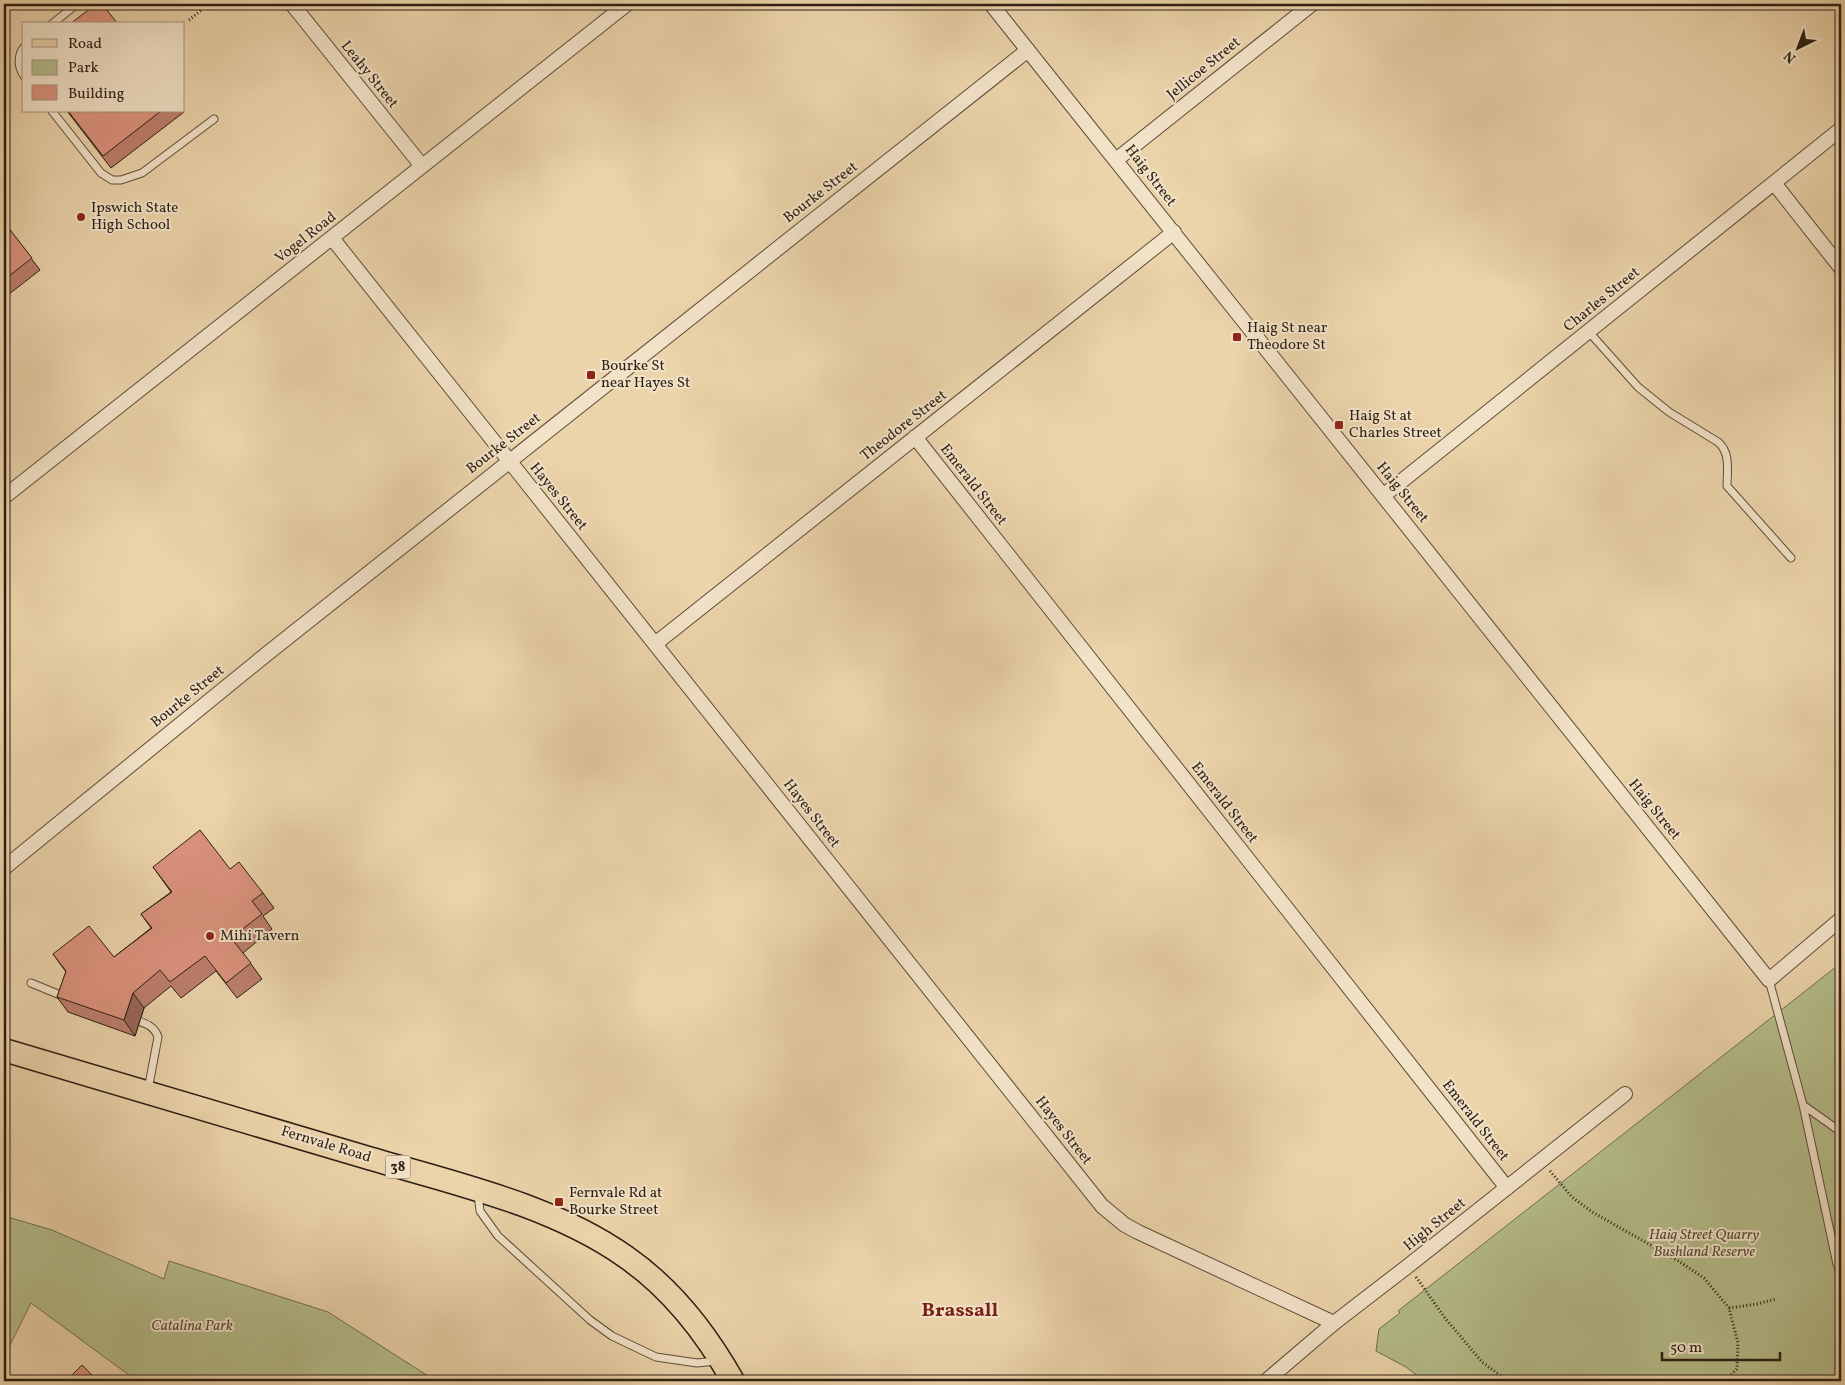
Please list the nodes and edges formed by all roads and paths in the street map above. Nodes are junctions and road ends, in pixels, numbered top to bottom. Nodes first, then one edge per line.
1 (77, 4) edge
2 (209, 4) edge
3 (292, 4) edge
4 (627, 4) edge
5 (991, 4) edge
6 (1312, 4) edge
7 (188, 20) dead end
8 (54, 22) edge
9 (22, 50) edge
10 (1028, 50) junction
11 (22, 71) edge
12 (53, 112) edge
13 (214, 119) dead end
14 (1841, 129) edge
15 (1116, 160) junction
16 (422, 166) junction
17 (1774, 183) junction
18 (1174, 232) junction
19 (332, 238) junction
20 (1841, 268) edge
21 (1589, 332) junction
22 (915, 438) junction
23 (509, 461) junction
24 (1383, 496) junction
25 (4, 497) edge
26 (1791, 558) dead end
27 (655, 644) junction
28 (4, 868) edge
29 (1841, 919) edge
30 (1769, 980) junction
31 (31, 983) dead end
32 (74, 1000) edge
33 (121, 1016) edge
34 (4, 1050) edge
35 (148, 1092) junction
36 (1625, 1094) dead end
37 (1803, 1105) junction
38 (1841, 1132) edge
39 (1542, 1160) junction
40 (1507, 1188) junction
41 (478, 1191) junction
42 (1408, 1266) junction
43 (1841, 1272) edge
44 (1776, 1299) dead end
45 (1729, 1308) junction
46 (1334, 1323) junction
47 (721, 1360) junction
48 (733, 1381) edge
49 (1266, 1381) edge
50 (1508, 1381) edge
51 (1726, 1381) edge

1 - 8 lane
2 - 7 path
3 - 16 street, Leahy Street
4 - 16 street, Vogel Road
5 - 10 street, Haig Street
6 - 15 street, Jellicoe Street
9 - 11 lane
10 - 15 street, Haig Street
10 - 23 street, Bourke Street
12 - 13 lane
14 - 17 street, Charles Street
15 - 18 street, Haig Street
16 - 19 street, Vogel Road
17 - 20 street
17 - 21 street, Charles Street
18 - 22 street, Theodore Street
18 - 24 street, Haig Street
19 - 23 street, Hayes Street
19 - 25 street, Vogel Road
21 - 24 street, Charles Street
21 - 26 lane
22 - 27 street, Theodore Street
22 - 40 street, Emerald Street
23 - 27 street, Hayes Street
23 - 28 street, Bourke Street
24 - 30 street, Haig Street
27 - 46 street, Hayes Street
29 - 30 street
30 - 37 lane
31 - 32 lane
33 - 35 lane
34 - 35 main road, Fernvale Road / 38
35 - 41 main road, Fernvale Road / 38
36 - 39 street, High Street
37 - 38 lane
37 - 43 lane
39 - 40 street, High Street
39 - 45 path
40 - 42 street, High Street
41 - 47 main road, Fernvale Road / 38
41 - 47 lane
42 - 46 street, High Street
42 - 50 path
44 - 45 path
45 - 51 path
46 - 49 street, High Street
47 - 48 main road, Fernvale Road / 38

